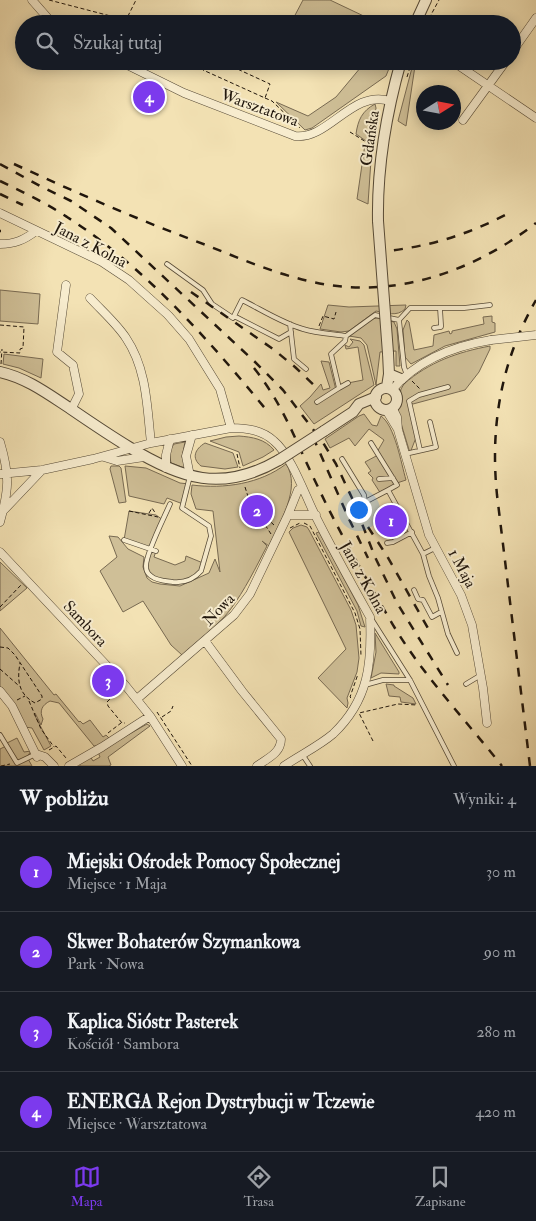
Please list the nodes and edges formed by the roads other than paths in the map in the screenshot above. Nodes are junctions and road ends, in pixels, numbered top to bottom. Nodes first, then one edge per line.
1 (32, 0) edge
2 (426, 0) edge
3 (45, 15) edge
4 (416, 15) edge
5 (536, 18) edge
6 (521, 39) edge
7 (137, 70) edge
8 (398, 70) edge
9 (465, 70) edge
10 (500, 70) edge
11 (488, 86) junction
12 (390, 100) junction
13 (536, 118) edge
14 (463, 120) dead end
15 (0, 213) edge
16 (36, 231) junction
17 (0, 244) edge
18 (167, 264) dead end
19 (66, 285) dead end
20 (90, 298) dead end
21 (490, 305) dead end
22 (440, 308) junction
23 (234, 316) junction
24 (399, 320) junction
25 (290, 324) junction
26 (434, 328) dead end
27 (291, 332) junction
28 (346, 336) junction
29 (536, 336) edge
30 (1, 368) edge
31 (306, 369) dead end
32 (389, 374) junction
33 (406, 378) junction
34 (348, 383) dead end
35 (448, 387) dead end
36 (339, 388) junction
37 (390, 388) junction
38 (376, 401) junction
39 (317, 402) dead end
40 (389, 408) junction
41 (71, 410) junction
42 (430, 422) dead end
43 (231, 428) junction
44 (192, 435) junction
45 (170, 439) junction
46 (0, 442) edge
47 (151, 443) junction
48 (371, 443) dead end
49 (132, 448) junction
50 (420, 450) junction
51 (405, 454) junction
52 (102, 457) junction
53 (144, 457) junction
54 (342, 459) dead end
55 (166, 468) junction
56 (42, 470) junction
57 (4, 474) edge
58 (190, 476) junction
59 (393, 478) junction
60 (379, 479) dead end
61 (302, 488) junction
62 (388, 490) junction
63 (170, 504) dead end
64 (3, 511) junction
65 (288, 515) junction
66 (316, 516) junction
67 (0, 522) edge
68 (412, 532) junction
69 (124, 540) dead end
70 (387, 543) dead end
71 (435, 548) junction
72 (151, 550) junction
73 (156, 551) dead end
74 (0, 552) edge
75 (423, 554) junction
76 (414, 590) dead end
77 (441, 612) junction
78 (370, 617) junction
79 (205, 641) junction
80 (458, 653) dead end
81 (481, 676) junction
82 (410, 680) junction
83 (466, 684) dead end
84 (365, 685) junction
85 (0, 690) edge
86 (137, 699) junction
87 (153, 714) junction
88 (487, 723) dead end
89 (0, 735) edge
90 (302, 754) junction
91 (37, 756) junction
92 (70, 765) edge
93 (54, 766) edge
94 (182, 766) edge
95 (257, 766) edge
96 (284, 766) edge
97 (310, 766) edge
98 (454, 766) edge

1 - 3 street
2 - 4 street
5 - 6 street
7 - 12 street, Warsztatowa
8 - 12 street, Gdańska
9 - 11 street
10 - 11 street
11 - 13 street
11 - 14 street
12 - 32 street, Gdańska, bridge
15 - 16 street, Jana z Kolna
16 - 17 street, Jana z Kolna
16 - 43 street, Jana z Kolna
18 - 23 lane
19 - 41 street
20 - 47 street
21 - 22 lane
22 - 24 lane
22 - 26 lane
23 - 25 lane
23 - 27 lane
24 - 28 lane
24 - 33 lane
25 - 27 lane
25 - 28 lane
27 - 31 lane
28 - 36 lane
29 - 33 street, bridge
30 - 41 street
32 - 33 street
32 - 37 street
33 - 37 street
34 - 36 lane
35 - 50 lane
36 - 39 lane
37 - 38 street
37 - 40 street
38 - 40 street
38 - 58 street, bridge
40 - 51 street, 1 Maja
41 - 49 street
42 - 50 lane
43 - 44 street, Jana z Kolna
43 - 61 street, Jana z Kolna
44 - 45 street, Jana z Kolna
44 - 58 street
45 - 47 street, Jana z Kolna
45 - 55 street
46 - 57 street
47 - 49 street, Jana z Kolna
48 - 59 lane
49 - 52 street, Jana z Kolna
49 - 53 street
50 - 51 lane
51 - 71 street, 1 Maja
52 - 53 street
52 - 56 street
53 - 55 street
54 - 62 lane
55 - 58 street
56 - 57 street
56 - 64 street
57 - 64 street
58 - 72 lane
59 - 60 lane
59 - 62 lane
61 - 65 street, Nowa
61 - 66 street, Jana z Kolna
62 - 68 lane
63 - 72 lane
64 - 67 street
65 - 66 street
65 - 79 street, Nowa
66 - 78 street, Jana z Kolna
68 - 70 lane
68 - 75 lane
69 - 72 lane
71 - 75 lane
71 - 81 street, 1 Maja
72 - 73 lane
74 - 86 street, Sambora
75 - 77 lane
76 - 77 lane
77 - 80 lane
78 - 82 lane, Jana z Kolna
78 - 84 street
79 - 86 street, Nowa
79 - 95 street
81 - 83 lane
81 - 88 street, 1 Maja
82 - 84 lane
82 - 98 lane, Jana z Kolna
84 - 90 street
85 - 91 street
86 - 87 street, Sambora
87 - 92 street
87 - 94 street, Sambora
89 - 91 lane
90 - 96 street
90 - 97 lane
91 - 93 street

